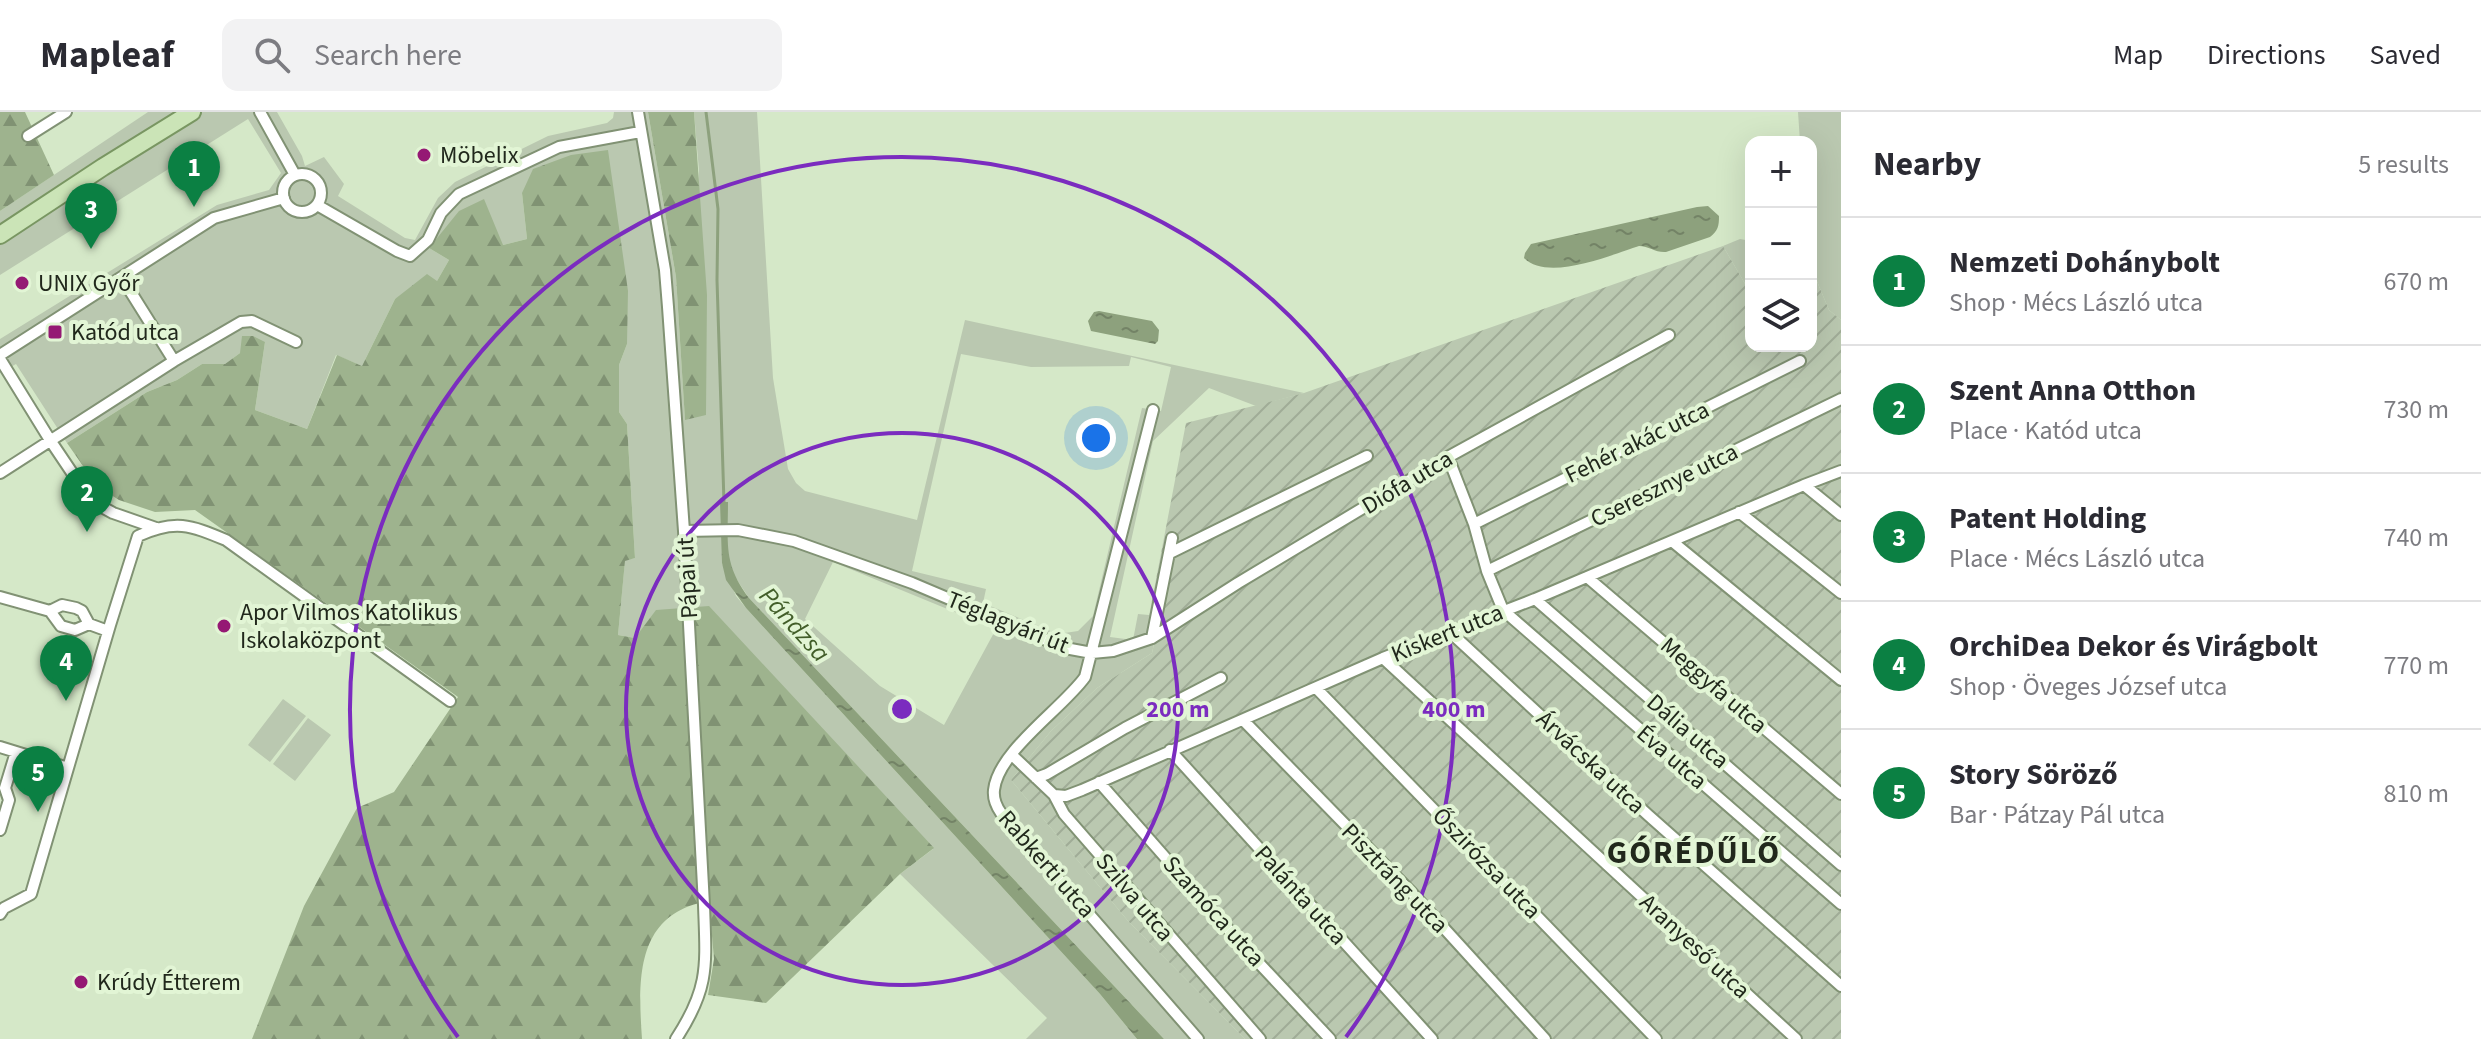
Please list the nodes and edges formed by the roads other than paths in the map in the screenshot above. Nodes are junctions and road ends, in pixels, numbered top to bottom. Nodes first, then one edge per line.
1 (66, 112) edge
2 (192, 112) edge
3 (260, 112) edge
4 (638, 112) edge
5 (640, 132) junction
6 (28, 136) dead end
7 (295, 175) junction
8 (284, 198) junction
9 (317, 205) junction
10 (0, 235) edge
11 (122, 278) junction
12 (1669, 335) dead end
13 (296, 342) dead end
14 (0, 357) edge
15 (174, 361) junction
16 (1800, 361) dead end
17 (1841, 399) edge
18 (1153, 410) dead end
19 (50, 440) junction
20 (1367, 456) dead end
21 (1448, 457) junction
22 (1841, 471) edge
23 (0, 473) edge
24 (1804, 485) junction
25 (1739, 512) junction
26 (1841, 515) edge
27 (1474, 524) junction
28 (156, 528) junction
29 (684, 531) junction
30 (1172, 538) dead end
31 (1673, 542) junction
32 (1170, 553) junction
33 (1487, 571) junction
34 (1587, 577) junction
35 (1841, 593) edge
36 (0, 597) edge
37 (1535, 599) junction
38 (1503, 610) junction
39 (50, 611) junction
40 (89, 624) junction
41 (108, 631) junction
42 (1450, 632) junction
43 (1152, 638) junction
44 (1092, 653) junction
45 (1383, 658) junction
46 (1221, 678) dead end
47 (1841, 680) edge
48 (1317, 689) junction
49 (450, 701) dead end
50 (1243, 720) junction
51 (0, 747) edge
52 (1170, 750) junction
53 (16, 752) junction
54 (1012, 755) junction
55 (68, 768) junction
56 (1036, 778) junction
57 (1099, 782) junction
58 (1841, 794) edge
59 (1054, 795) junction
60 (1, 823) edge
61 (1841, 865) edge
62 (1841, 904) edge
63 (0, 914) edge
64 (1841, 986) edge
65 (676, 1039) edge
66 (1198, 1039) edge
67 (1260, 1039) edge
68 (1330, 1039) edge
69 (1432, 1039) edge
70 (1545, 1039) edge
71 (1656, 1039) edge
72 (1796, 1039) edge

1 - 6 street
2 - 10 main road
3 - 7 street
4 - 5 street, Pápai út
5 - 9 street
5 - 29 street, Pápai út
7 - 8 street
7 - 9 street
8 - 9 street
8 - 11 street
11 - 14 street
11 - 15 street
12 - 21 street, Diófa utca
13 - 15 street
14 - 19 street
15 - 19 street
16 - 27 street, Fehér akác utca
17 - 33 street, Cseresznye utca
18 - 44 street, Téglagyári út
19 - 23 street
19 - 28 street
20 - 32 street
21 - 27 street
21 - 43 street, Diófa utca
22 - 24 street, Kiskert utca
24 - 25 street, Kiskert utca
24 - 26 street
25 - 31 street, Kiskert utca
25 - 35 street
27 - 33 street
28 - 41 street
28 - 49 street
29 - 44 street, Téglagyári út
29 - 65 street, Pápai út
30 - 32 street
31 - 34 street, Kiskert utca
31 - 47 street
32 - 43 street
33 - 38 street
34 - 37 street, Kiskert utca
34 - 58 street, Meggyfa utca
36 - 39 street
37 - 38 street, Kiskert utca
37 - 61 street, Dália utca
38 - 42 street, Kiskert utca
38 - 62 street, Éva utca
39 - 40 street
39 - 40 street
40 - 41 street
41 - 55 street
42 - 45 street, Kiskert utca
42 - 64 street, Árvácska utca
43 - 44 street
44 - 54 street, Rabkerti utca
45 - 48 street, Kiskert utca
45 - 72 street, Aranyeső utca
46 - 56 street
48 - 50 street, Kiskert utca
48 - 71 street, Őszirózsa utca
50 - 52 street, Kiskert utca
50 - 70 street, Pisztráng utca
51 - 53 street
52 - 57 street, Kiskert utca
52 - 69 street, Palánta utca
53 - 55 street
53 - 60 street
54 - 56 street, Szilva utca
54 - 66 street, Rabkerti utca
55 - 63 street
56 - 59 street, Szilva utca
57 - 59 street, Kiskert utca
57 - 68 street, Szamóca utca
59 - 67 street, Szilva utca

